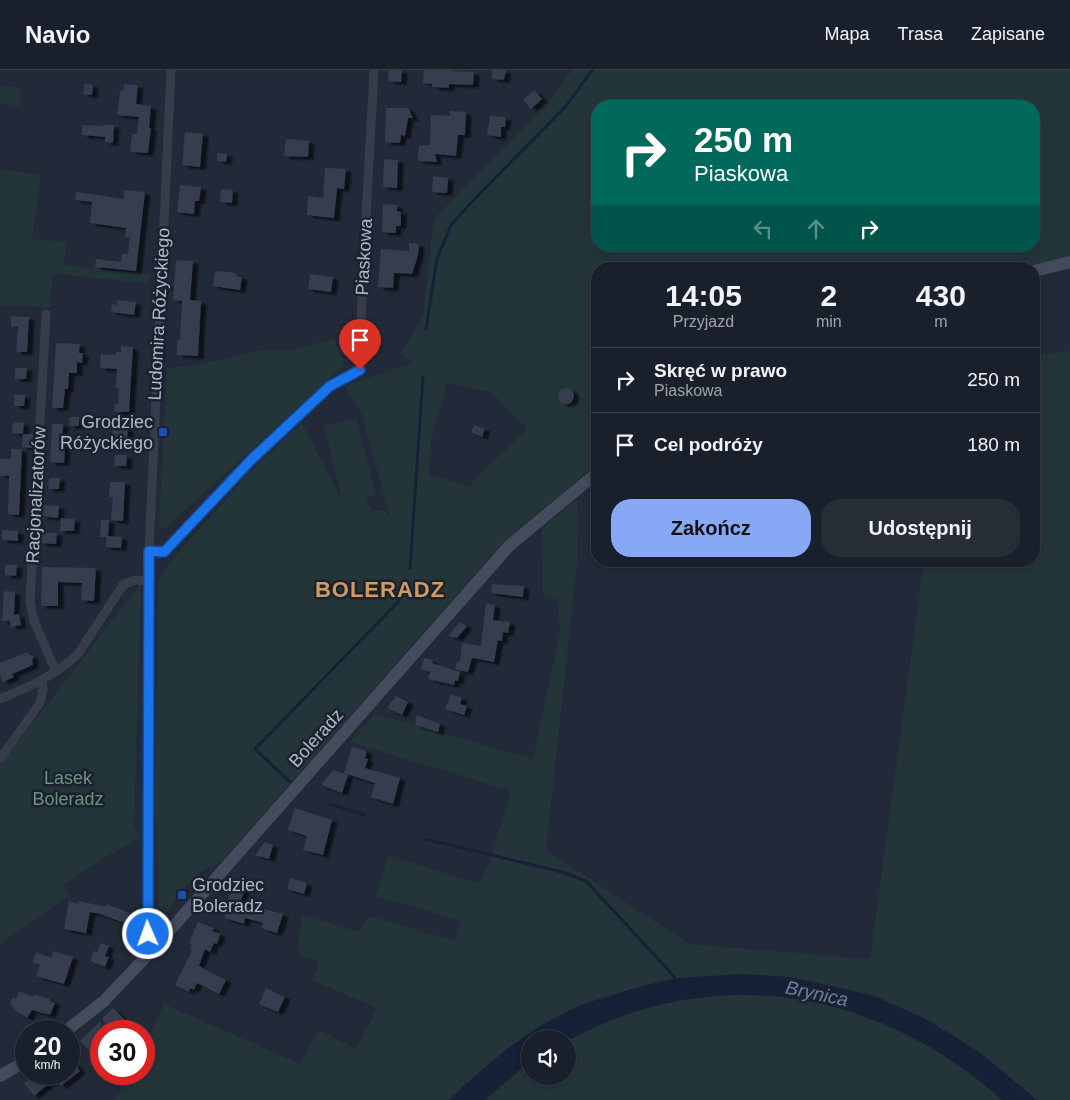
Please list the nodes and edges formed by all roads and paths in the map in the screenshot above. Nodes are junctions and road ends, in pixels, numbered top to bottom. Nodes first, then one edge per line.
1 (171, 70) edge
2 (374, 70) edge
3 (1070, 262) edge
4 (1040, 270) edge
5 (46, 314) dead end
6 (591, 478) edge
7 (149, 551) junction
8 (148, 581) junction
9 (56, 672) junction
10 (42, 680) junction
11 (0, 699) edge
12 (0, 759) edge
13 (157, 945) junction
14 (80, 1020) edge
15 (15, 1067) edge
16 (0, 1076) edge

1 - 7 street, Ludomira Różyckiego
2 - 7 street, Piaskowa
3 - 4 street
5 - 9 street, Racjonalizatorów
6 - 13 street, Boleradz
7 - 8 street, Ludomira Różyckiego
8 - 9 street
8 - 13 street, Ludomira Różyckiego
9 - 10 street
10 - 11 street
10 - 12 street
13 - 14 street, Boleradz
15 - 16 street

